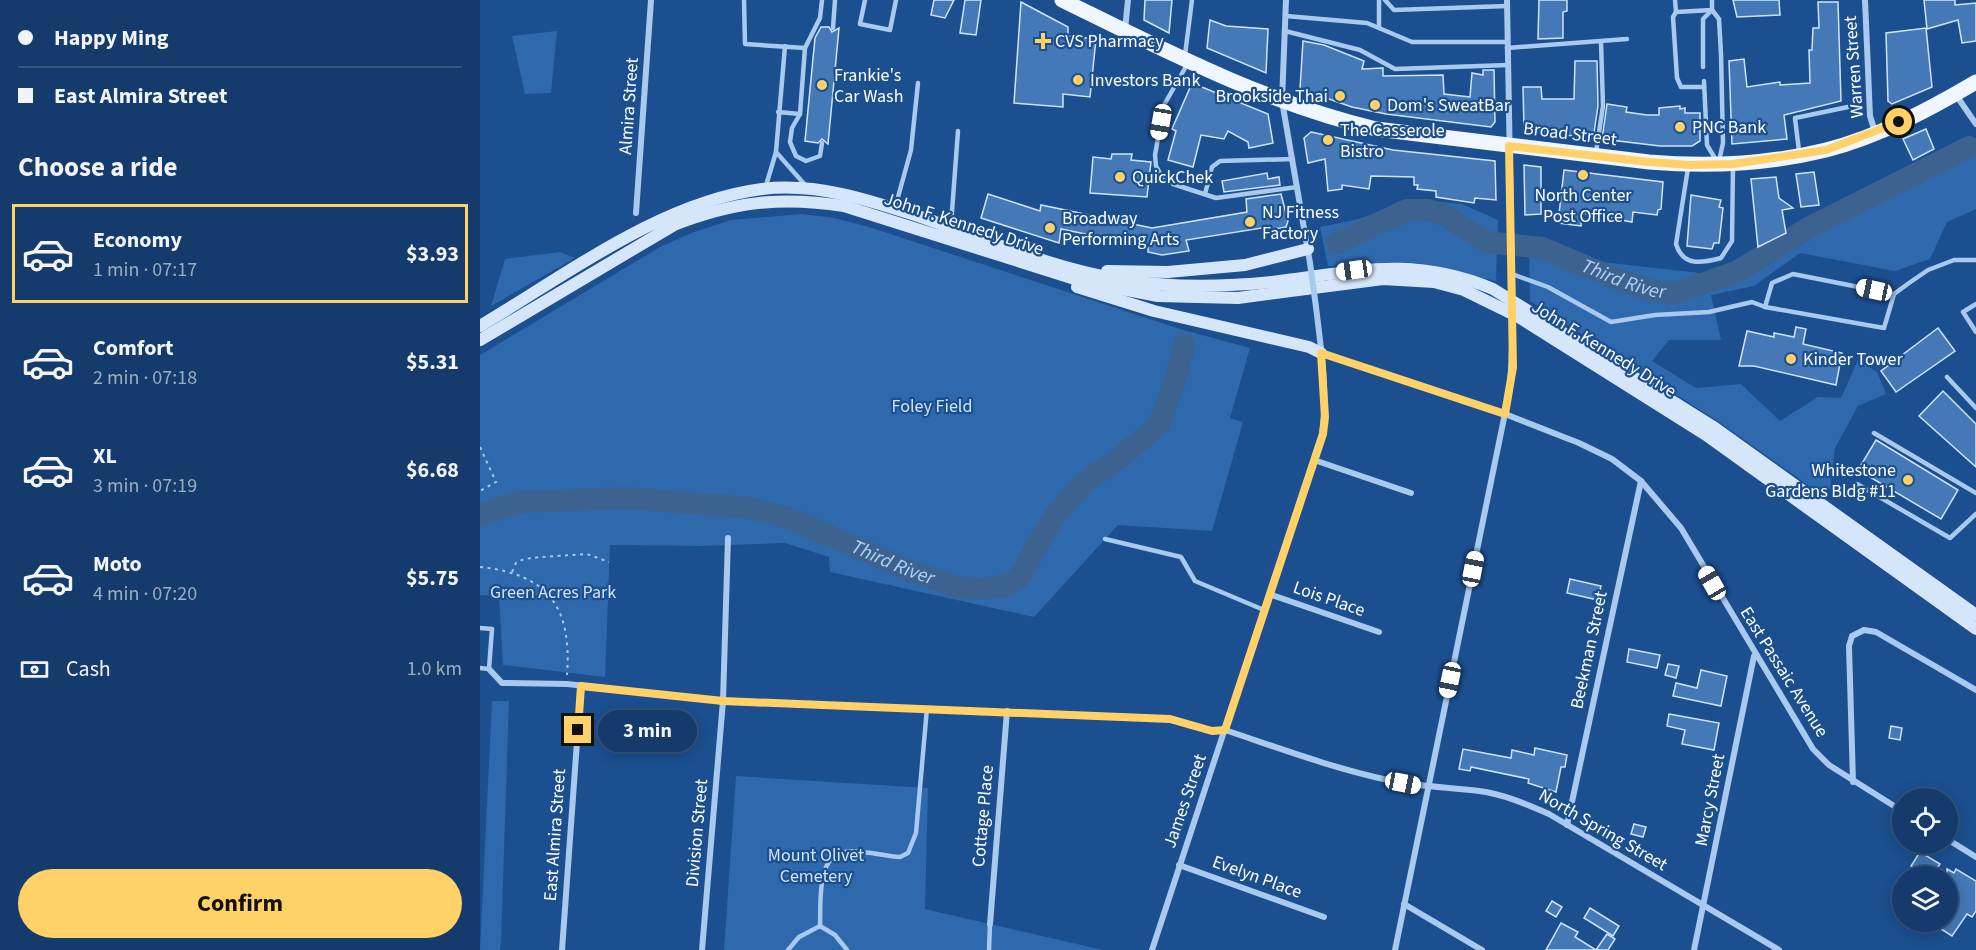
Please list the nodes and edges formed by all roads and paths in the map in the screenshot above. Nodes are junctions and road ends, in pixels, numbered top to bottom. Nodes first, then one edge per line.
1 (651, 0) edge
2 (744, 0) edge
3 (822, 0) edge
4 (835, 0) edge
5 (865, 0) edge
6 (896, 0) edge
7 (1062, 0) edge
8 (1128, 0) edge
9 (1192, 0) edge
10 (1286, 0) edge
11 (1379, 0) edge
12 (1385, 0) edge
13 (1675, 0) edge
14 (1712, 0) edge
15 (1865, 0) edge
16 (1507, 3) edge
17 (1712, 10) junction
18 (1676, 12) junction
19 (1286, 16) junction
20 (833, 28) dead end
21 (1379, 28) junction
22 (1125, 31) junction
23 (1285, 31) junction
24 (1627, 39) dead end
25 (1601, 42) junction
26 (1507, 45) junction
27 (784, 46) junction
28 (805, 48) junction
29 (1187, 59) junction
30 (1508, 65) junction
31 (1703, 67) dead end
32 (1976, 82) edge
33 (918, 83) dead end
34 (1956, 94) junction
35 (1282, 101) junction
36 (1848, 107) dead end
37 (778, 112) junction
38 (800, 114) junction
39 (1976, 124) edge
40 (958, 131) dead end
41 (1875, 132) junction
42 (822, 143) dead end
43 (1509, 146) junction
44 (776, 152) junction
45 (1800, 154) junction
46 (1596, 156) junction
47 (1293, 159) junction
48 (1726, 164) junction
49 (1689, 165) junction
50 (1297, 187) junction
51 (765, 189) junction
52 (809, 190) junction
53 (1205, 194) junction
54 (895, 208) junction
55 (636, 213) dead end
56 (951, 228) junction
57 (1308, 249) junction
58 (986, 251) junction
59 (1036, 258) junction
60 (1976, 260) edge
61 (1512, 278) junction
62 (1894, 294) junction
63 (1976, 304) edge
64 (1765, 307) junction
65 (480, 326) edge
66 (1976, 332) edge
67 (480, 340) edge
68 (1321, 353) junction
69 (1947, 377) dead end
70 (1976, 408) edge
71 (1505, 414) junction
72 (1874, 433) dead end
73 (480, 447) edge
74 (1314, 460) junction
75 (1641, 481) junction
76 (1857, 484) dead end
77 (480, 491) edge
78 (1411, 493) dead end
79 (1976, 493) edge
80 (1976, 514) edge
81 (728, 538) dead end
82 (1105, 539) dead end
83 (609, 562) dead end
84 (480, 567) edge
85 (511, 573) junction
86 (1269, 594) junction
87 (1264, 610) junction
88 (1976, 615) edge
89 (480, 628) edge
90 (1976, 629) edge
91 (1379, 632) dead end
92 (1754, 655) junction
93 (480, 668) edge
94 (489, 669) junction
95 (567, 684) junction
96 (581, 686) junction
97 (1976, 690) edge
98 (723, 701) junction
99 (927, 708) junction
100 (1007, 711) junction
101 (1225, 730) junction
102 (1854, 782) junction
103 (1428, 788) junction
104 (1892, 805) edge
105 (1566, 825) junction
106 (1958, 846) edge
107 (1976, 857) edge
108 (1179, 865) junction
109 (1404, 904) junction
110 (1704, 906) junction
111 (1324, 917) dead end
112 (990, 924) joint
113 (820, 926) junction
114 (562, 950) edge
115 (702, 950) edge
116 (788, 950) edge
117 (846, 950) edge
118 (988, 950) edge
119 (1152, 950) edge
120 (1395, 950) edge
121 (1482, 950) edge
122 (1694, 950) edge
123 (1779, 950) edge

1 - 55 street, Almira Street
2 - 27 lane
3 - 28 lane
4 - 20 lane
5 - 6 lane
7 - 22 main road, Broad Street
8 - 22 street
9 - 29 lane
10 - 19 street, James Street
11 - 21 lane
12 - 16 lane
13 - 18 lane
14 - 17 lane
15 - 41 street, Warren Street
16 - 26 street
17 - 18 lane
17 - 31 lane
17 - 48 lane
18 - 48 lane
19 - 21 lane
19 - 23 street, James Street
21 - 26 lane
22 - 29 main road, Broad Street
23 - 30 lane
23 - 35 street, James Street
24 - 25 lane
25 - 26 lane
25 - 46 lane
26 - 30 street
27 - 28 lane
27 - 37 lane
28 - 38 lane
29 - 35 main road, Broad Street
29 - 53 lane
30 - 43 street
32 - 34 main road, Broad Street
33 - 54 lane
34 - 39 street
34 - 41 main road, Broad Street
35 - 43 main road, Broad Street
35 - 47 street, James Street
36 - 45 lane
37 - 38 lane
37 - 44 lane
38 - 42 lane
40 - 56 lane
41 - 45 main road, Broad Street
43 - 46 main road, Broad Street
43 - 61 street
44 - 51 lane
44 - 52 lane
45 - 48 main road, Broad Street
46 - 49 main road, Broad Street
47 - 50 street, James Street
47 - 53 lane
48 - 49 main road, Broad Street
48 - 49 lane
50 - 53 lane
50 - 57 street, James Street
51 - 52 main road, John F. Kennedy Drive
51 - 65 main road, John F. Kennedy Drive
52 - 54 main road, John F. Kennedy Drive
54 - 56 main road, John F. Kennedy Drive
56 - 59 main road, John F. Kennedy Drive
57 - 59 main road
57 - 68 street, James Street, bridge
58 - 67 main road, John F. Kennedy Drive
58 - 68 main road
58 - 90 main road, John F. Kennedy Drive
59 - 88 main road, John F. Kennedy Drive
60 - 62 lane
61 - 64 lane
61 - 71 street, bridge
62 - 64 lane
62 - 64 lane
63 - 66 lane
68 - 71 street, East Passaic Avenue
68 - 74 street, James Street
69 - 70 lane
71 - 75 street, East Passaic Avenue
71 - 103 street
72 - 79 lane
73 - 77 path
74 - 78 street
74 - 86 street, James Street
75 - 92 street, East Passaic Avenue
75 - 105 street, Beekman Street
76 - 80 lane
81 - 98 street, Division Street
82 - 87 lane
83 - 85 path
84 - 85 path
85 - 95 path
86 - 87 street, James Street
86 - 91 street, Lois Place
87 - 101 street, James Street
89 - 94 lane
92 - 102 street, East Passaic Avenue
92 - 110 street, Marcy Street
93 - 94 lane
94 - 95 street, North Spring Street
95 - 96 street, North Spring Street
96 - 98 street, North Spring Street
96 - 114 street, East Almira Street
97 - 102 street
98 - 99 street, North Spring Street
98 - 115 street, Division Street
99 - 100 street, North Spring Street
99 - 113 lane
100 - 101 street, North Spring Street
100 - 112 street, Cottage Place
101 - 103 street, North Spring Street
101 - 108 street, James Street
102 - 104 street, East Passaic Avenue
103 - 105 street, North Spring Street
103 - 109 street
105 - 110 street, North Spring Street
106 - 107 street
108 - 111 street, Evelyn Place
108 - 119 street, James Street
109 - 120 street
109 - 121 street
110 - 122 street, Marcy Street
110 - 123 street, North Spring Street
112 - 118 lane
113 - 116 lane
113 - 117 lane

